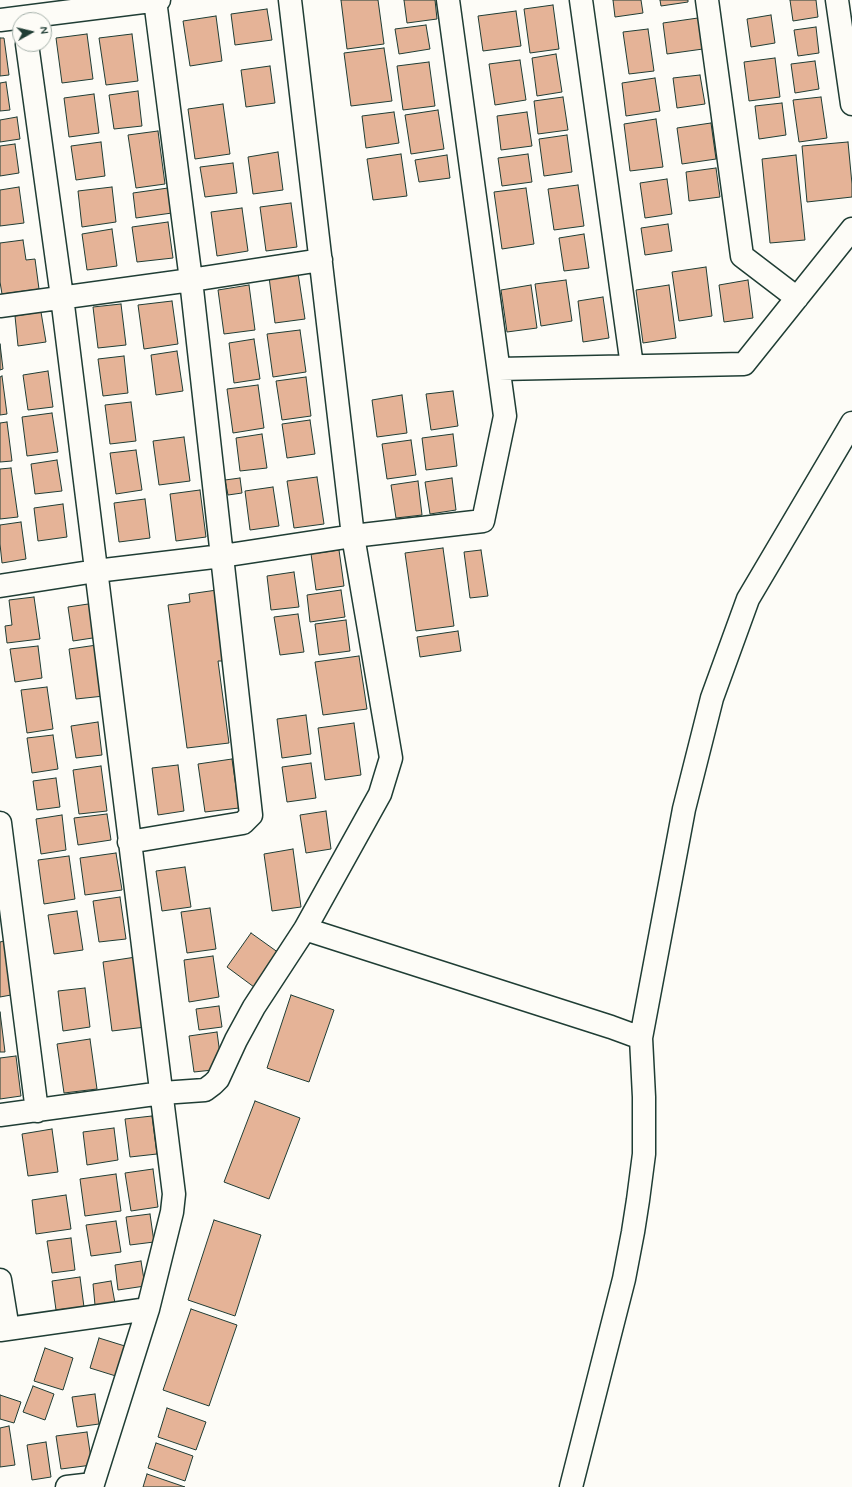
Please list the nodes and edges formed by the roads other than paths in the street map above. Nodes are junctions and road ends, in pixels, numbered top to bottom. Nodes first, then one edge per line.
1 (155, 0) edge
2 (159, 0) edge
3 (290, 0) edge
4 (448, 0) edge
5 (581, 0) edge
6 (707, 0) edge
7 (837, 0) edge
8 (23, 12) edge
9 (12, 16) edge
10 (0, 20) edge
11 (28, 52) edge
12 (852, 104) edge
13 (852, 229) edge
14 (321, 260) junction
15 (191, 280) junction
16 (62, 297) junction
17 (797, 298) junction
18 (0, 306) edge
19 (632, 366) junction
20 (498, 370) junction
21 (852, 423) edge
22 (353, 536) junction
23 (222, 556) junction
24 (96, 571) junction
25 (0, 586) edge
26 (0, 823) edge
27 (129, 842) junction
28 (305, 929) junction
29 (641, 1038) junction
30 (162, 1093) junction
31 (37, 1111) junction
32 (0, 1115) edge
33 (0, 1280) edge
34 (148, 1309) junction
35 (4, 1329) edge
36 (92, 1485) edge
37 (67, 1487) edge
38 (571, 1487) edge

1 - 2 street
1 - 8 street
1 - 15 street
3 - 14 street
4 - 20 street
5 - 19 street
6 - 17 street
7 - 12 street
9 - 10 street
11 - 16 street
13 - 17 street
14 - 15 street
14 - 22 street
15 - 16 street
15 - 23 street
16 - 18 street
16 - 24 street
17 - 19 street
19 - 20 street
20 - 22 street
21 - 29 street
22 - 23 street
22 - 28 street
23 - 24 street
23 - 27 street
24 - 25 street
24 - 27 street
26 - 31 street
27 - 30 street
28 - 29 street
28 - 30 street
29 - 38 street
30 - 31 street
30 - 34 street
31 - 32 street
33 - 35 street
34 - 35 street
34 - 36 street
36 - 37 street

